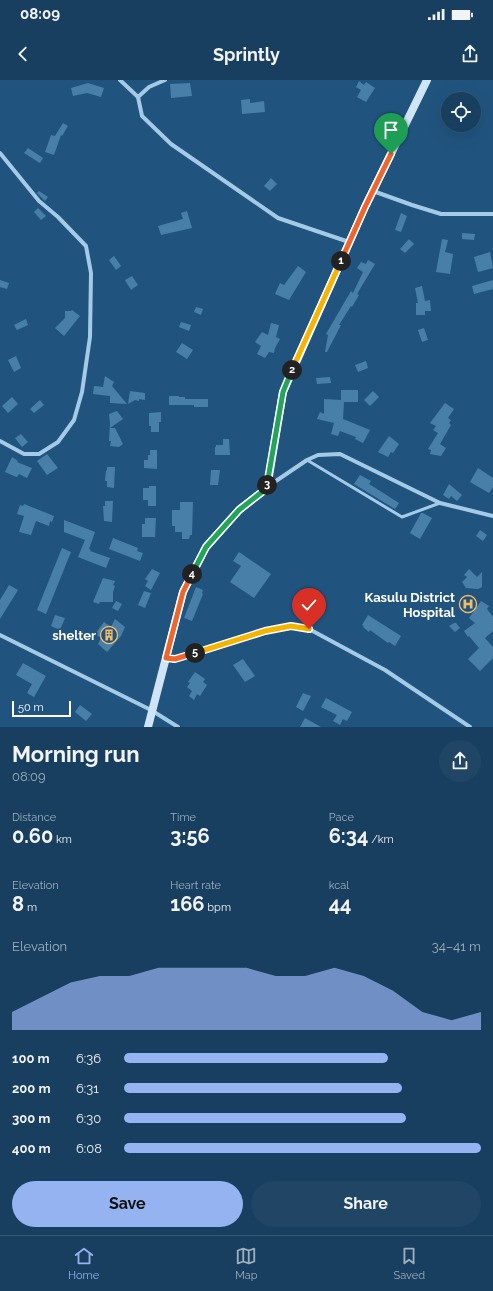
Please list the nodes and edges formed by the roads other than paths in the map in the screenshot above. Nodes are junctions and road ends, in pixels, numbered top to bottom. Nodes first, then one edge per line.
1 (120, 80) edge
2 (165, 80) edge
3 (427, 80) edge
4 (138, 97) junction
5 (0, 153) edge
6 (373, 191) junction
7 (493, 214) edge
8 (349, 242) junction
9 (0, 441) edge
10 (307, 460) junction
11 (267, 488) junction
12 (440, 503) junction
13 (493, 516) edge
14 (0, 635) edge
15 (166, 658) junction
16 (151, 710) junction
17 (148, 727) edge
18 (178, 727) edge
19 (470, 727) edge

1 - 4 street
2 - 4 street
3 - 6 street
4 - 8 street
5 - 9 street
6 - 7 street
6 - 8 street
8 - 11 street
10 - 11 street
10 - 12 street
10 - 12 lane
11 - 15 street
12 - 13 street
14 - 16 street
15 - 16 street
15 - 19 street
16 - 17 street
16 - 18 street

